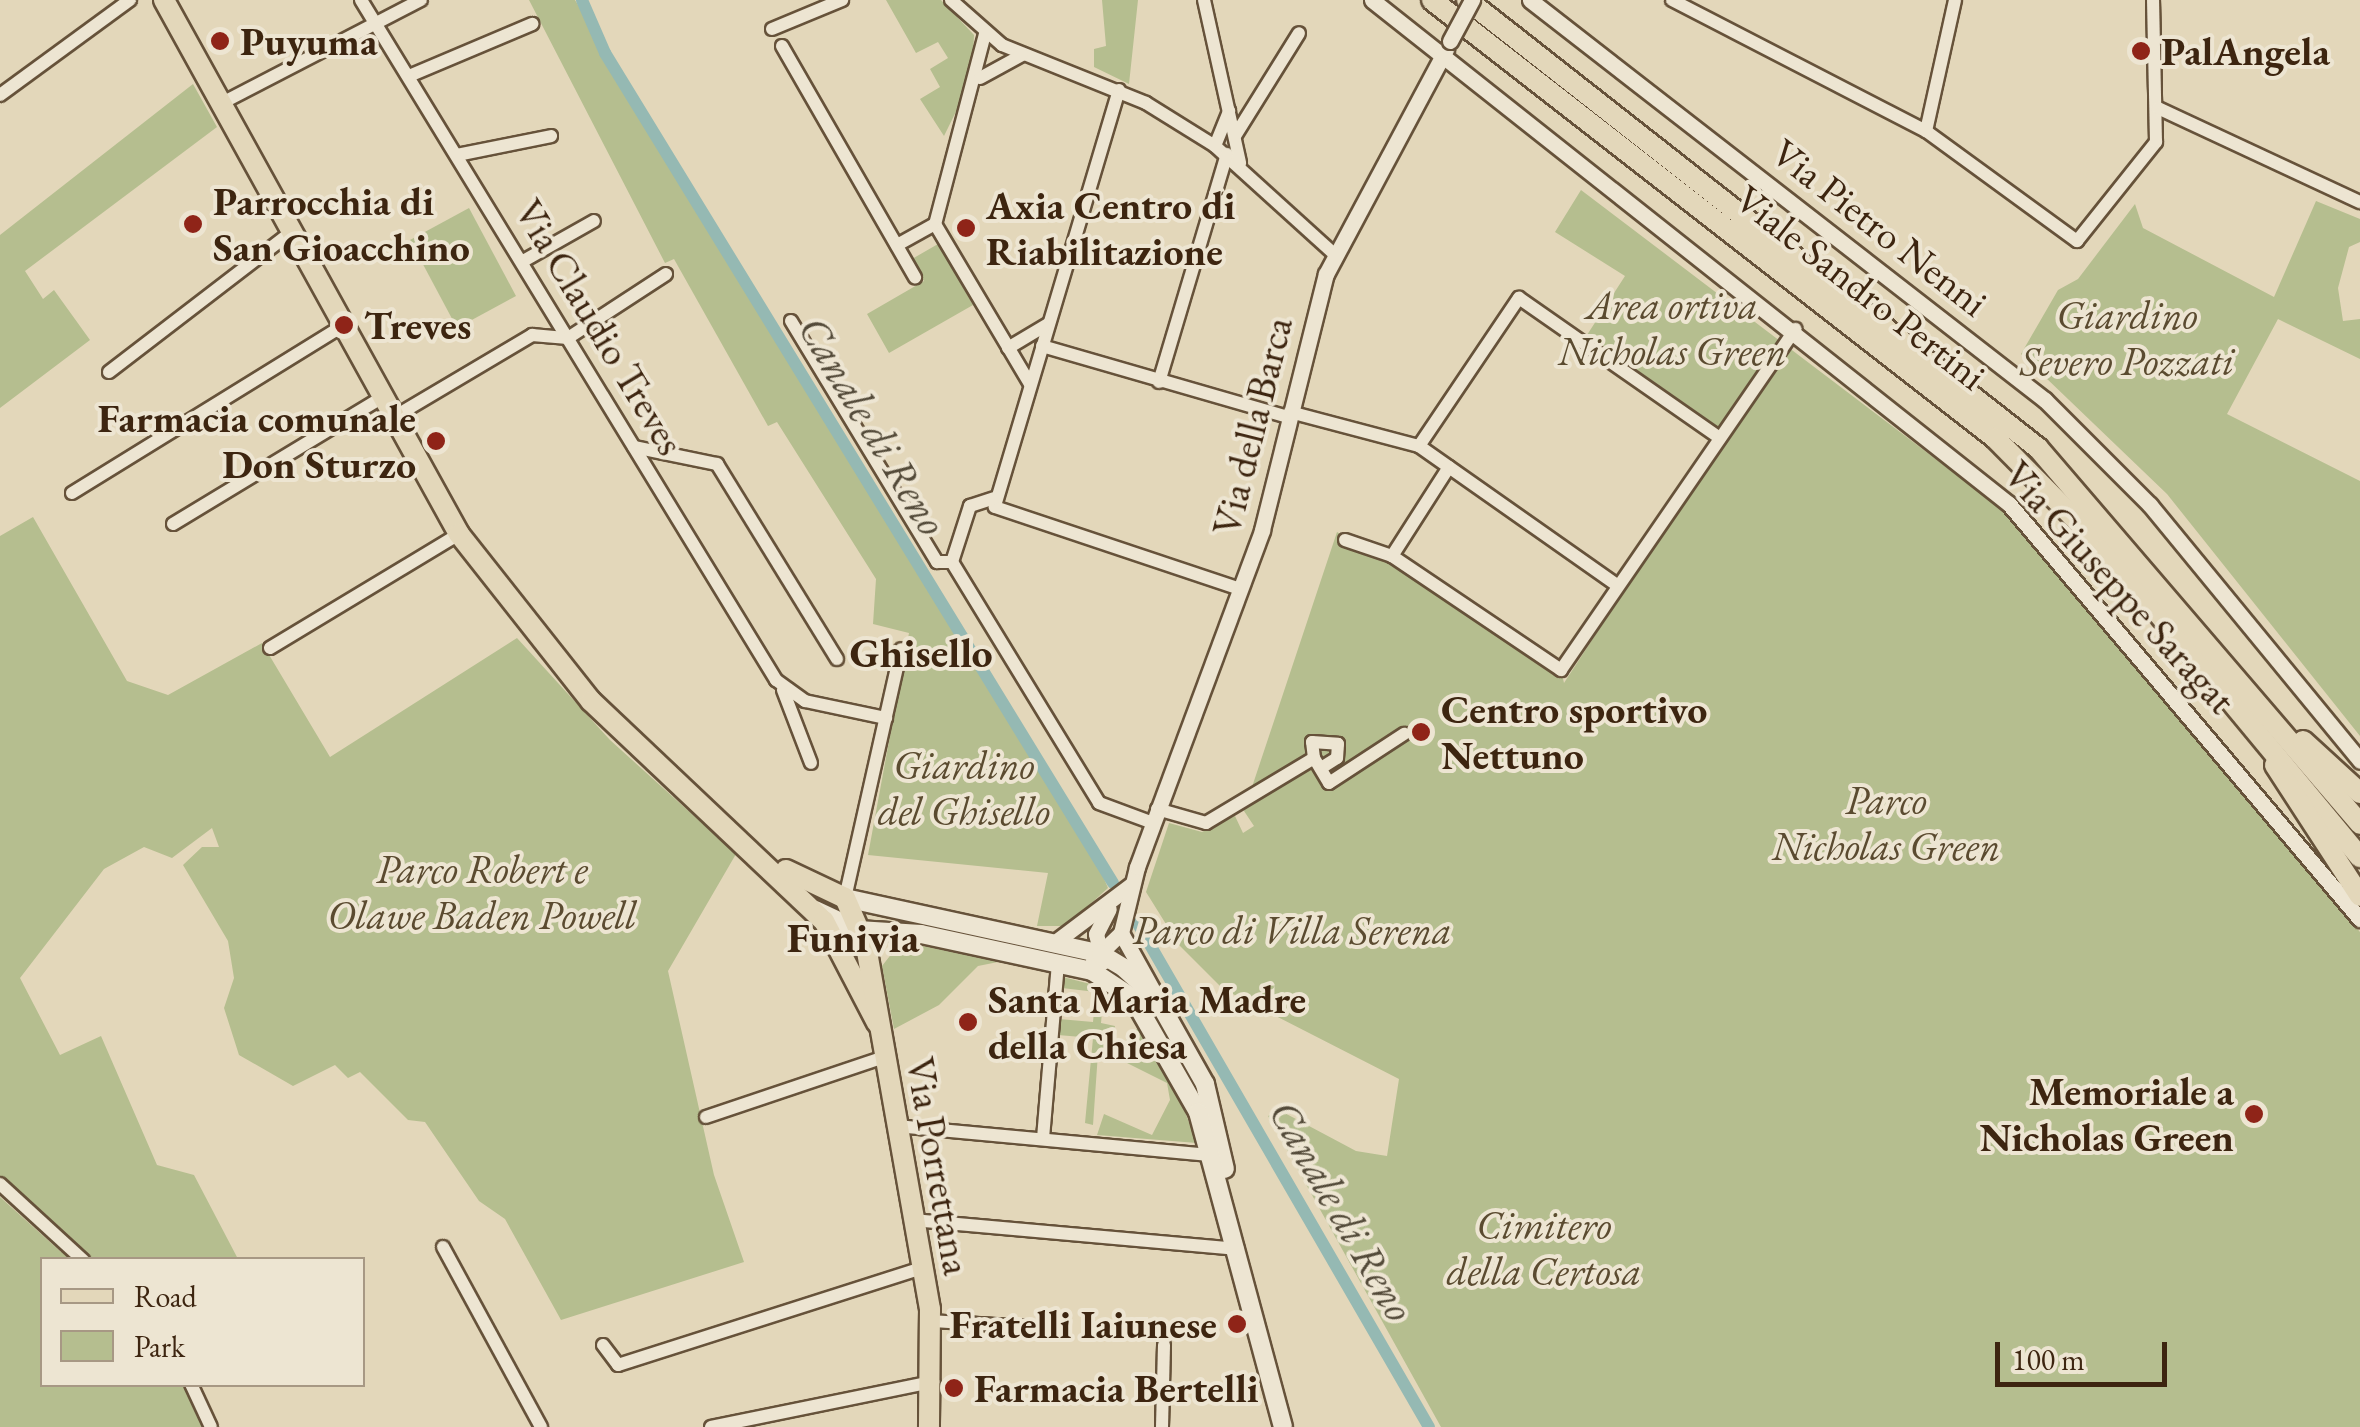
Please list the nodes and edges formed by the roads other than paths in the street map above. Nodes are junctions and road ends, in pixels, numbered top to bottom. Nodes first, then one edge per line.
1 (130, 0) edge
2 (164, 0) edge
3 (361, 0) edge
4 (421, 0) edge
5 (842, 0) edge
6 (951, 0) edge
7 (1204, 0) edge
8 (1372, 0) edge
9 (1432, 0) edge
10 (1470, 0) edge
11 (1530, 0) edge
12 (1672, 0) edge
13 (1955, 0) edge
14 (2153, 0) edge
15 (377, 22) junction
16 (532, 24) dead end
17 (772, 29) dead end
18 (1299, 33) dead end
19 (985, 34) junction
20 (782, 46) dead end
21 (1022, 55) junction
22 (1442, 56) junction
23 (408, 76) junction
24 (978, 80) junction
25 (1120, 90) junction
26 (0, 95) edge
27 (222, 103) junction
28 (2158, 108) junction
29 (1230, 109) junction
30 (1253, 110) junction
31 (1926, 131) junction
32 (550, 136) dead end
33 (1235, 136) junction
34 (1221, 150) junction
35 (457, 155) junction
36 (1240, 163) junction
37 (2360, 202) edge
38 (594, 221) dead end
39 (936, 224) junction
40 (293, 231) junction
41 (897, 245) junction
42 (1334, 254) junction
43 (525, 260) junction
44 (666, 274) dead end
45 (915, 277) dead end
46 (553, 312) junction
47 (790, 322) dead end
48 (582, 324) junction
49 (1048, 324) junction
50 (344, 325) junction
51 (1795, 328) junction
52 (532, 335) junction
53 (568, 338) junction
54 (1042, 346) junction
55 (1008, 348) junction
56 (109, 372) dead end
57 (1159, 382) junction
58 (1030, 384) junction
59 (383, 397) junction
60 (1289, 415) junction
61 (394, 417) junction
62 (1720, 438) junction
63 (1418, 446) junction
64 (634, 447) junction
65 (1449, 467) junction
66 (72, 493) dead end
67 (994, 498) junction
68 (172, 524) dead end
69 (459, 534) junction
70 (1345, 540) dead end
71 (1392, 556) junction
72 (952, 562) junction
73 (1618, 586) junction
74 (1240, 588) junction
75 (270, 648) dead end
76 (900, 650) dead end
77 (836, 660) dead end
78 (782, 687) junction
79 (2271, 716) junction
80 (886, 718) junction
81 (1404, 734) dead end
82 (2264, 741) junction
83 (2360, 761) edge
84 (811, 763) dead end
85 (2360, 793) edge
86 (1155, 816) junction
87 (2360, 824) edge
88 (2360, 857) edge
89 (770, 862) junction
90 (1131, 885) junction
91 (2360, 896) edge
92 (846, 898) junction
93 (1114, 902) junction
94 (815, 910) junction
95 (2360, 919) edge
96 (862, 931) junction
97 (1121, 932) junction
98 (1054, 943) junction
99 (1101, 954) junction
100 (1067, 965) junction
101 (1108, 978) junction
102 (1156, 996) junction
103 (877, 1024) junction
104 (884, 1056) junction
105 (706, 1117) dead end
106 (897, 1126) junction
107 (1043, 1138) junction
108 (1212, 1155) junction
109 (0, 1184) edge
110 (1227, 1197) junction
111 (913, 1220) junction
112 (443, 1247) dead end
113 (1238, 1249) junction
114 (80, 1257) edge
115 (922, 1268) junction
116 (931, 1322) junction
117 (1044, 1328) dead end
118 (603, 1345) dead end
119 (1164, 1345) dead end
120 (933, 1382) junction
121 (191, 1387) edge
122 (211, 1427) edge
123 (541, 1427) edge
124 (711, 1427) edge
125 (929, 1427) edge
126 (1162, 1427) edge
127 (1283, 1427) edge

1 - 26 street
2 - 27 main road
3 - 15 street, Via Claudio Treves
4 - 15 street
5 - 17 street
6 - 19 street
7 - 29 street
8 - 22 street, Via Giuseppe Saragat
9 - 82 main road, Viale Sandro Pertini
10 - 22 street, Via della Barca, bridge
10 - 79 main road, Viale Sandro Pertini
11 - 83 street, Via Pietro Nenni
12 - 31 street
13 - 31 street
14 - 28 street
15 - 23 street, Via Claudio Treves
15 - 27 street
16 - 23 street
18 - 30 street
19 - 21 street
19 - 24 street
20 - 41 street
21 - 24 street
21 - 25 street
22 - 42 street, Via della Barca
22 - 51 street, Via Giuseppe Saragat
23 - 35 street, Via Claudio Treves
24 - 39 street
25 - 34 street
25 - 49 street
27 - 40 main road
28 - 31 street
28 - 37 street
29 - 30 street
29 - 33 street
29 - 34 street
30 - 33 street
32 - 35 street
33 - 36 street
34 - 36 street
34 - 57 street
35 - 43 street, Via Claudio Treves
36 - 42 street
38 - 43 street
39 - 41 street
39 - 55 street
40 - 50 main road
40 - 56 street
41 - 45 street
42 - 60 street, Via della Barca
43 - 46 street, Via Claudio Treves
44 - 48 street
46 - 48 street
46 - 52 street
46 - 53 street, Via Claudio Treves
47 - 72 street
48 - 53 street
49 - 54 street
49 - 55 street
50 - 59 main road
50 - 66 street
51 - 62 street
51 - 95 street, Via Giuseppe Saragat
52 - 53 street
52 - 61 street
53 - 64 street, Via Claudio Treves
54 - 57 street
54 - 58 street
55 - 58 street
57 - 60 street
58 - 67 street
59 - 61 main road
59 - 68 street
60 - 63 street
60 - 74 street, Via della Barca
61 - 69 main road
62 - 63 street
62 - 73 street
63 - 65 street
64 - 77 street
64 - 78 street, Via Claudio Treves
65 - 71 street
65 - 73 street
67 - 72 street
67 - 74 street
69 - 75 street
69 - 89 main road
70 - 71 street
71 - 73 street
72 - 86 street
74 - 86 street, Via della Barca
76 - 80 street
78 - 80 street
78 - 84 street, Via Claudio Treves
79 - 85 main road
79 - 87 main road, Viale Sandro Pertini
80 - 92 street
81 - 86 street
82 - 88 main road, Viale Sandro Pertini
82 - 91 main road
86 - 90 street, Via della Barca
89 - 92 main road
89 - 94 main road, Via Porrettana
90 - 93 street, Via della Barca
90 - 97 street, Via della Barca
92 - 96 main road, Via Porrettana
92 - 98 main road
93 - 98 street, Via della Barca
93 - 99 street, Via della Barca
94 - 96 main road
94 - 103 main road, Via Porrettana
96 - 100 main road
96 - 103 main road, Via Porrettana
97 - 99 street
97 - 102 street
98 - 99 main road
99 - 100 street
99 - 101 street, Via della Barca
99 - 102 main road
100 - 101 main road
100 - 107 street
101 - 108 main road
102 - 110 main road
103 - 104 main road, Via Porrettana
104 - 105 street
104 - 106 main road, Via Porrettana
106 - 107 street
106 - 111 main road, Via Porrettana
107 - 108 street
108 - 110 main road
109 - 114 street
110 - 113 main road
111 - 113 street
111 - 115 main road, Via Porrettana
112 - 123 street
113 - 127 main road
115 - 116 main road, Via Porrettana
115 - 118 street
116 - 117 street, Via Porrettana
116 - 120 main road, Via Porrettana
119 - 126 street
120 - 124 street
120 - 125 main road, Via Porrettana
121 - 122 street

